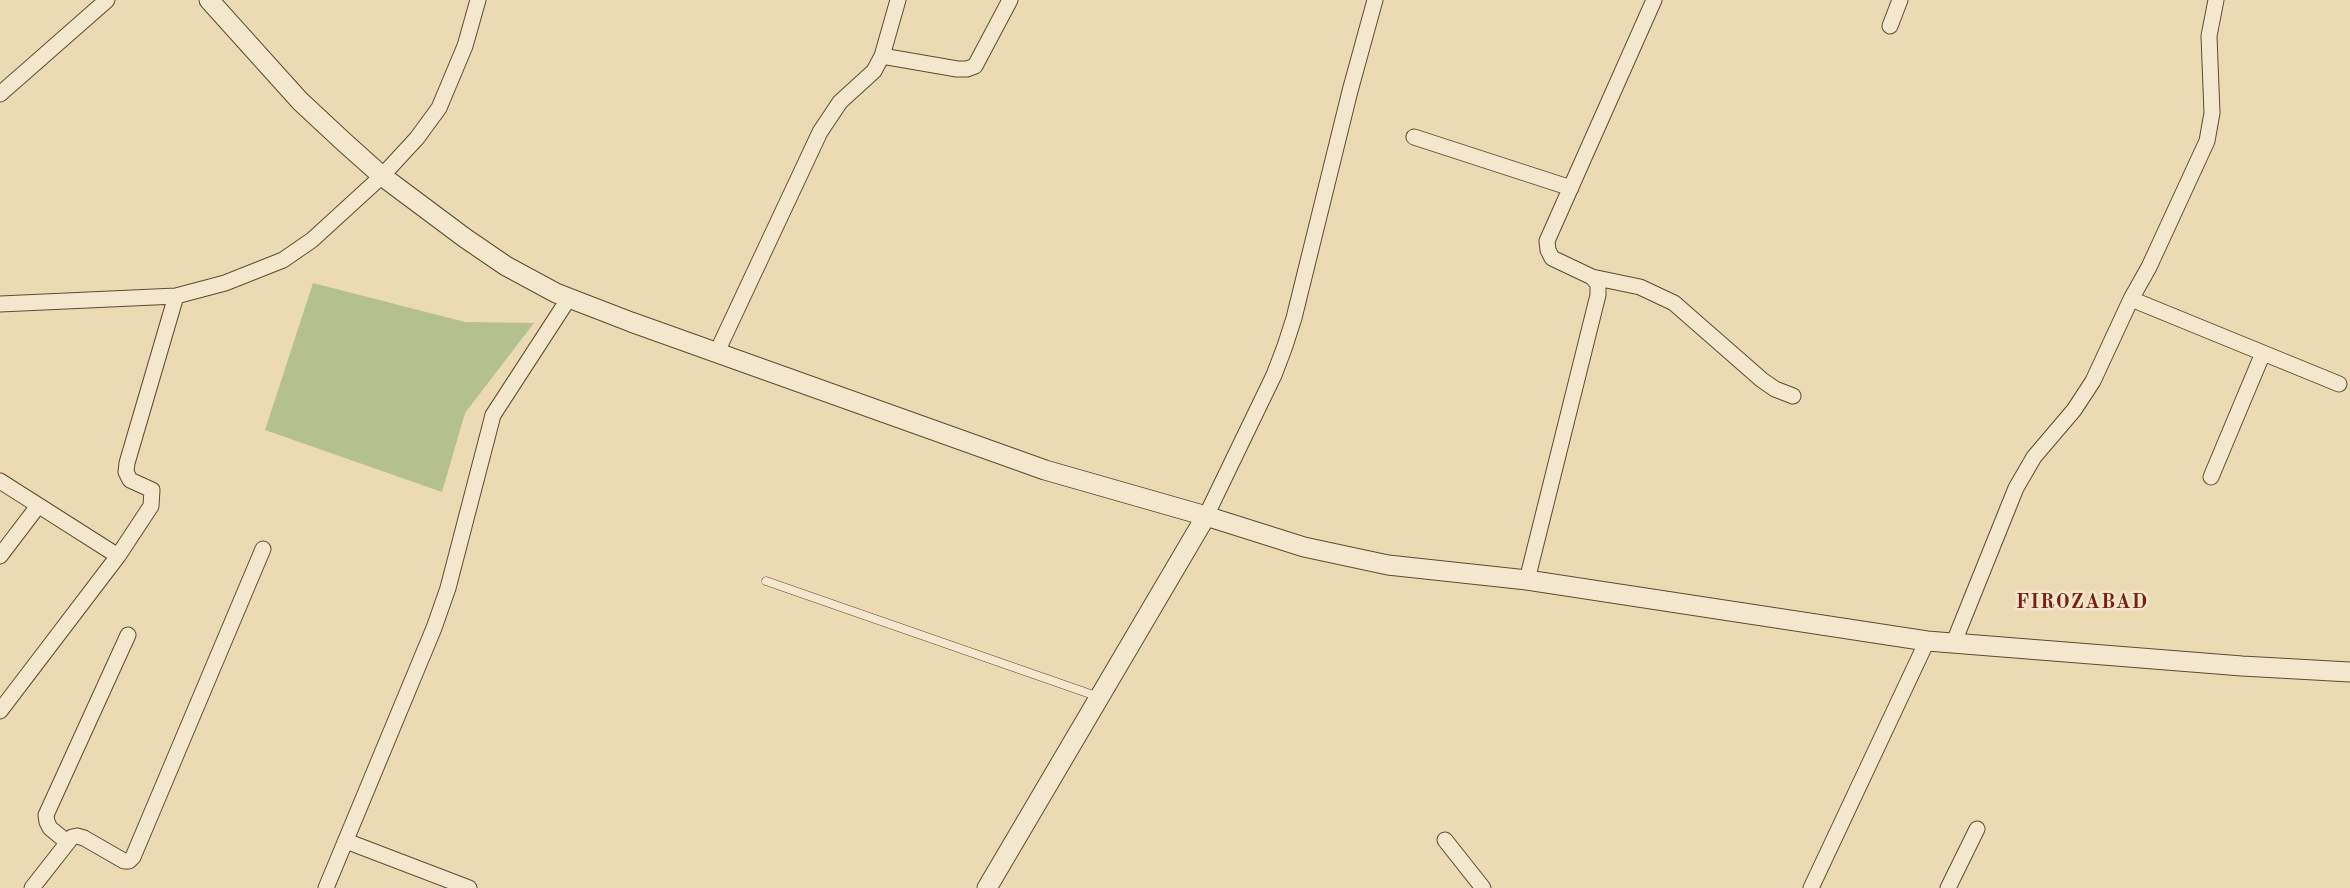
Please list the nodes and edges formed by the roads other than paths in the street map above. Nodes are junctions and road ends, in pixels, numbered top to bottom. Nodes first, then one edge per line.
1 (107, 0) edge
2 (209, 0) edge
3 (478, 0) edge
4 (898, 0) edge
5 (1010, 0) edge
6 (1376, 0) edge
7 (1654, 0) edge
8 (1900, 0) edge
9 (2216, 0) edge
10 (1890, 26) dead end
11 (882, 56) junction
12 (0, 94) edge
13 (1414, 137) dead end
14 (382, 176) junction
15 (1571, 188) junction
16 (1592, 277) junction
17 (176, 296) junction
18 (569, 298) junction
19 (2131, 299) junction
20 (0, 304) edge
21 (2263, 353) junction
22 (716, 354) junction
23 (2339, 384) dead end
24 (1793, 396) dead end
25 (2211, 477) dead end
26 (0, 481) edge
27 (38, 506) junction
28 (1206, 516) junction
29 (263, 549) dead end
30 (0, 556) edge
31 (118, 556) junction
32 (766, 580) dead end
33 (1527, 580) junction
34 (128, 635) dead end
35 (1928, 640) junction
36 (1954, 642) junction
37 (2350, 672) edge
38 (5, 694) edge
39 (1099, 698) junction
40 (0, 711) edge
41 (1977, 829) dead end
42 (1445, 840) dead end
43 (346, 841) junction
44 (67, 842) junction
45 (32, 888) edge
46 (326, 888) edge
47 (469, 888) edge
48 (987, 888) edge
49 (1484, 888) edge
50 (1811, 888) edge
51 (1948, 888) edge

1 - 12 street
2 - 14 street
3 - 14 street
4 - 11 street
5 - 11 street
6 - 28 street
7 - 15 street
8 - 10 street
9 - 19 street
11 - 22 street
13 - 15 street
14 - 17 street
14 - 18 street
15 - 16 street
16 - 24 street
16 - 33 street
17 - 20 street
17 - 31 street
18 - 22 street
18 - 43 street
19 - 21 street
19 - 36 street
21 - 23 street
21 - 25 street
22 - 28 street
26 - 27 street
27 - 30 street
27 - 31 street
28 - 33 street
28 - 39 street
29 - 44 street
31 - 38 street
32 - 39 lane
33 - 35 street
34 - 44 street
35 - 36 street
35 - 50 street
36 - 37 street
38 - 40 street
39 - 48 street
41 - 51 street
42 - 49 street
43 - 46 street
43 - 47 street
44 - 45 street

